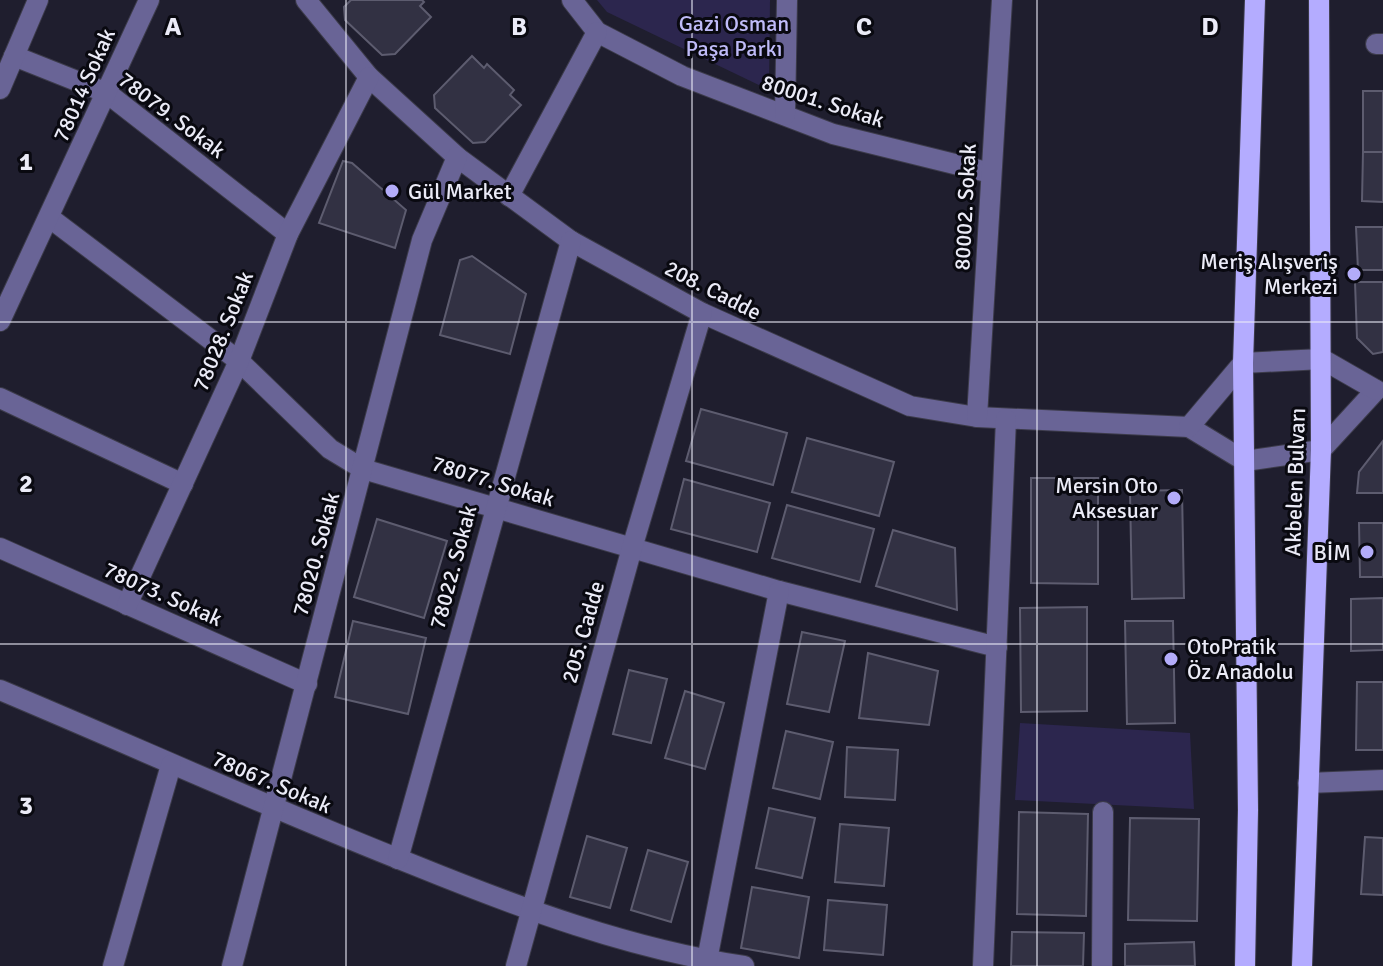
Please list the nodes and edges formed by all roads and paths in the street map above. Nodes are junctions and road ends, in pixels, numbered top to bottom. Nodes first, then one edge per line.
1 (38, 0) edge
2 (149, 0) edge
3 (306, 0) edge
4 (572, 0) edge
5 (787, 0) edge
6 (1002, 0) edge
7 (1255, 0) edge
8 (1319, 0) edge
9 (597, 32) junction
10 (14, 56) junction
11 (369, 77) junction
12 (0, 89) edge
13 (107, 93) junction
14 (785, 115) junction
15 (457, 157) junction
16 (991, 173) junction
17 (509, 196) junction
18 (50, 218) junction
19 (288, 234) junction
20 (571, 241) junction
21 (702, 313) junction
22 (0, 321) edge
23 (1322, 359) junction
24 (239, 361) junction
25 (1243, 363) junction
26 (1380, 389) edge
27 (0, 398) edge
28 (977, 417) junction
29 (1006, 419) junction
30 (1189, 427) junction
31 (1321, 450) junction
32 (1245, 461) junction
33 (363, 469) junction
34 (183, 484) junction
35 (495, 506) junction
36 (0, 548) edge
37 (632, 548) junction
38 (779, 591) junction
39 (127, 605) junction
40 (997, 647) junction
41 (307, 684) junction
42 (0, 690) edge
43 (171, 765) junction
44 (1383, 780) edge
45 (1308, 783) junction
46 (274, 810) junction
47 (1103, 812) dead end
48 (398, 859) junction
49 (529, 911) junction
50 (707, 960) junction
51 (113, 966) edge
52 (232, 966) edge
53 (516, 966) edge
54 (744, 966) edge
55 (983, 966) edge
56 (1102, 966) edge
57 (1245, 966) edge
58 (1302, 966) edge

1 - 10 street
2 - 13 street, 78014 Sokak
3 - 11 street, 208. Cadde
4 - 9 street, 80001. Sokak
5 - 14 street
6 - 16 street, 80002. Sokak
7 - 25 main road
8 - 23 main road, Akbelen Bulvarı
9 - 14 street, 80001. Sokak
9 - 17 street
10 - 12 street
10 - 13 street, 78079. Sokak
11 - 15 street, 208. Cadde
11 - 19 street, 78028. Sokak
13 - 18 street, 78014 Sokak
13 - 19 street, 78079. Sokak
14 - 16 street, 80001. Sokak
15 - 17 street, 208. Cadde
15 - 33 street, 78020. Sokak
16 - 28 street, 80002. Sokak
17 - 20 street, 208. Cadde
18 - 22 street, 78014 Sokak
18 - 24 street, 78077. Sokak
19 - 24 street, 78028. Sokak
20 - 21 street, 208. Cadde
20 - 35 street, 78022. Sokak
21 - 28 street, 208. Cadde
21 - 37 street, 205. Cadde
23 - 25 street
23 - 26 street
23 - 31 main road, Akbelen Bulvarı
24 - 33 street, 78077. Sokak
24 - 34 street, 78028. Sokak
25 - 30 street
25 - 32 main road
26 - 31 street
27 - 34 street
28 - 29 street, 208. Cadde
29 - 30 street, 208. Cadde
29 - 40 street
30 - 32 street
31 - 32 street
31 - 45 main road, Akbelen Bulvarı
32 - 57 main road
33 - 35 street, 78077. Sokak
33 - 41 street, 78020. Sokak
34 - 39 street, 78028. Sokak
35 - 37 street, 78077. Sokak
35 - 48 street, 78022. Sokak
36 - 39 street, 78073. Sokak
37 - 38 street, 78077. Sokak
37 - 49 street, 205. Cadde
38 - 40 street, 78077. Sokak
38 - 50 street
39 - 41 street, 78073. Sokak
40 - 55 street
41 - 46 street, 78020. Sokak
42 - 43 street, 78067. Sokak
43 - 46 street, 78067. Sokak
43 - 51 street
44 - 45 street
45 - 58 main road, Akbelen Bulvarı
46 - 48 street, 78067. Sokak
46 - 52 street, 78020. Sokak
47 - 56 street
48 - 49 street, 78067. Sokak
49 - 50 street, 78067. Sokak
49 - 53 street, 205. Cadde
50 - 54 street, 78067. Sokak

